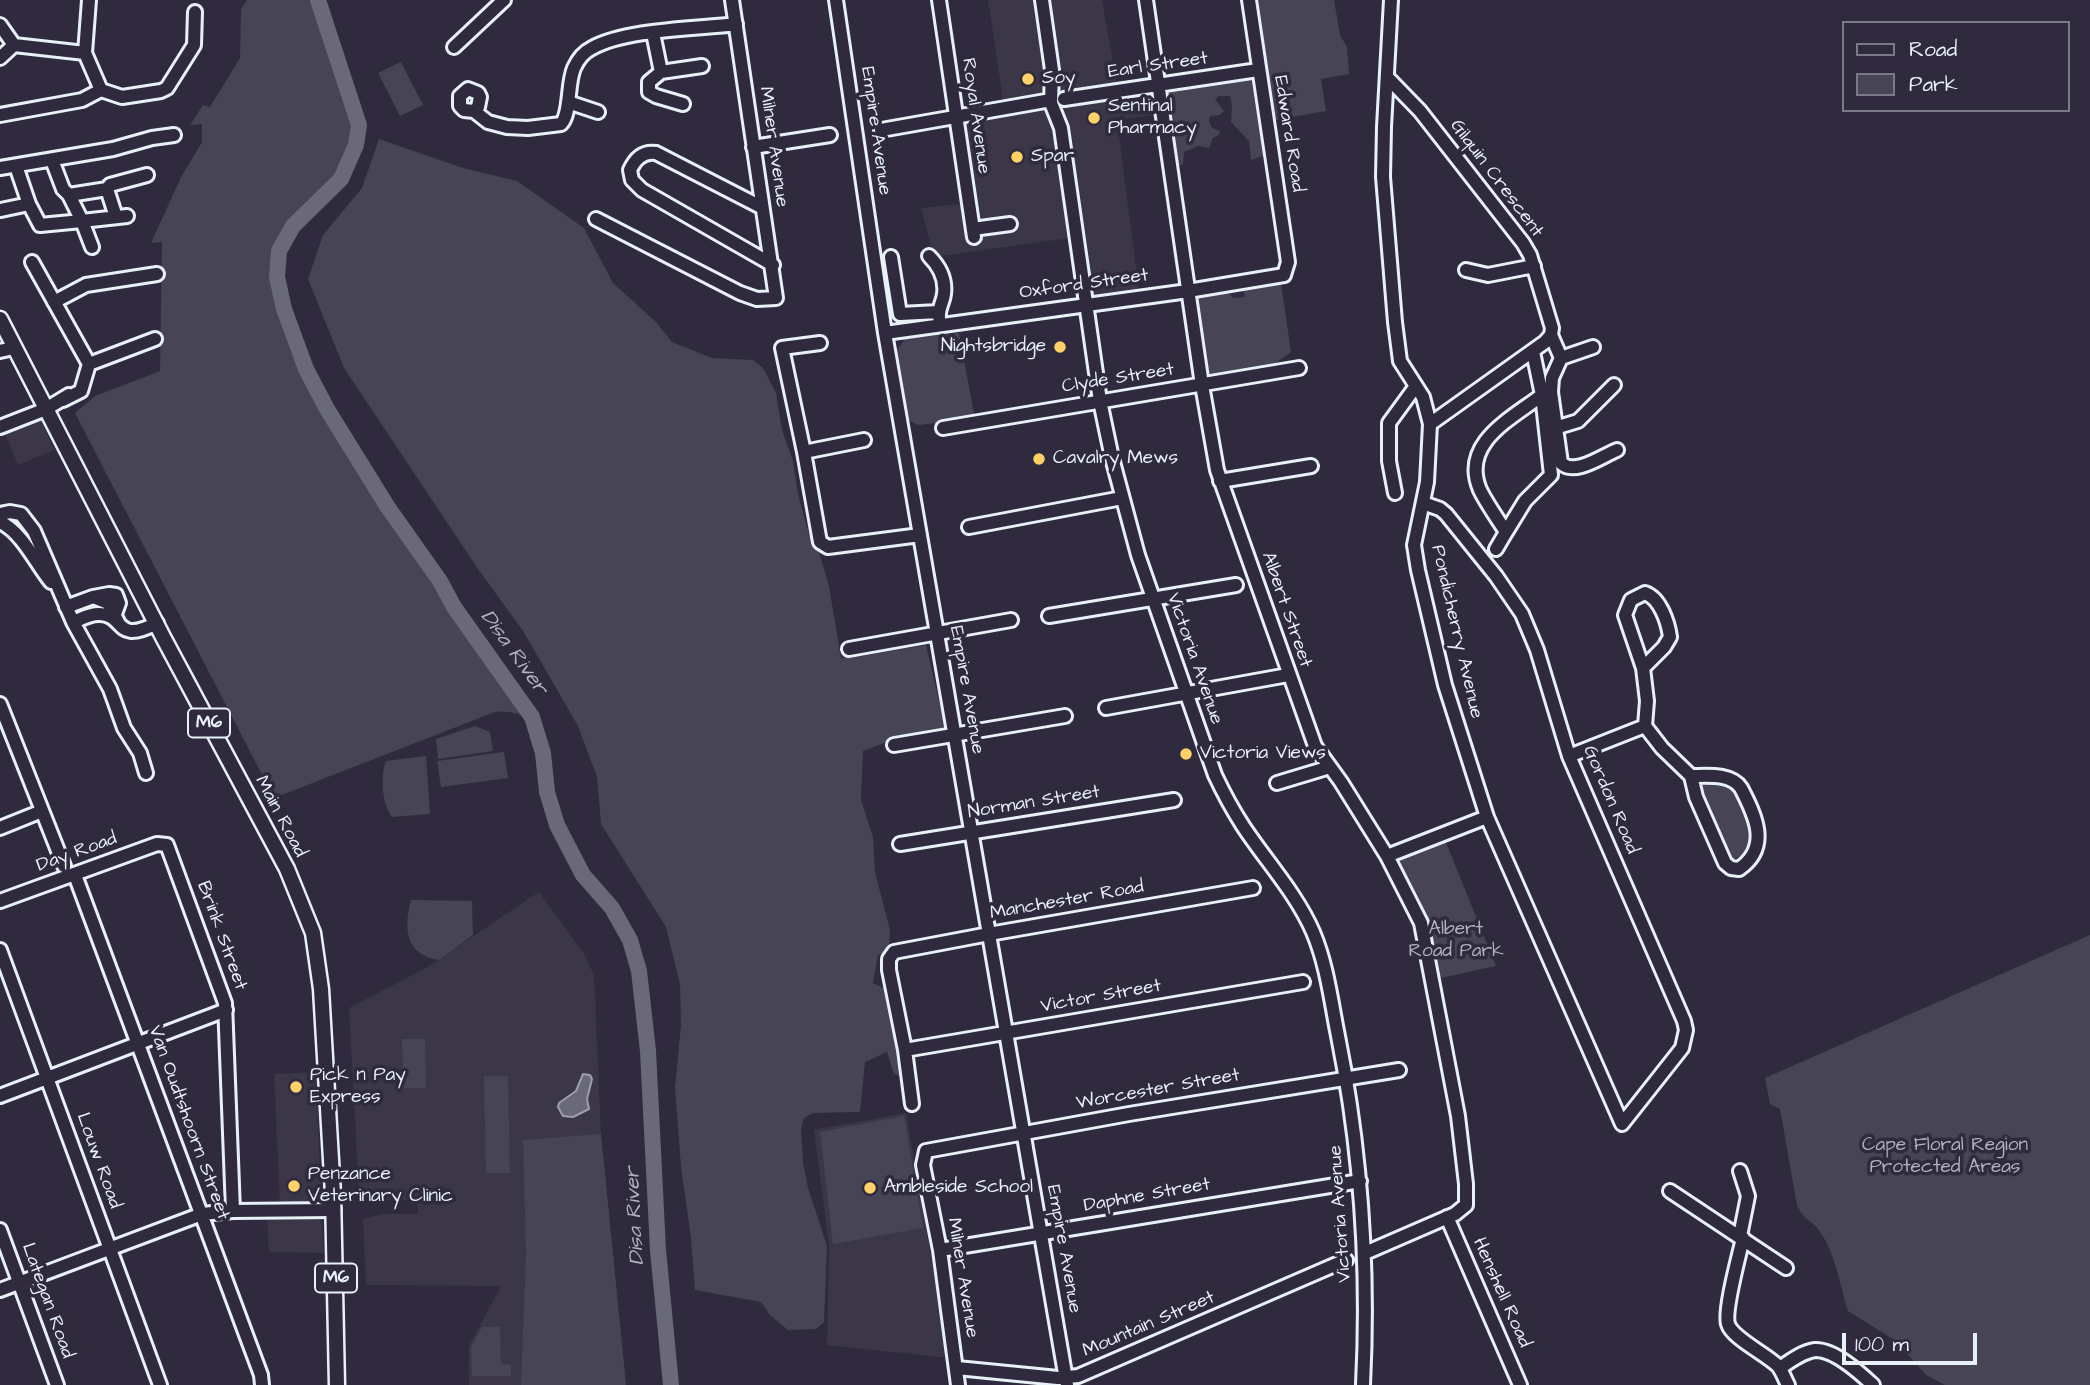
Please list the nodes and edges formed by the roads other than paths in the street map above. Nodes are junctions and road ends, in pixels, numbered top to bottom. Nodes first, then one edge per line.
1 (89, 0) edge
2 (504, 0) edge
3 (732, 0) edge
4 (836, 0) edge
5 (939, 0) edge
6 (1042, 0) edge
7 (1146, 0) edge
8 (1249, 0) edge
9 (1391, 0) edge
10 (195, 12) dead end
11 (736, 24) junction
12 (0, 25) edge
13 (653, 33) junction
14 (14, 45) junction
15 (454, 47) dead end
16 (85, 52) junction
17 (0, 58) edge
18 (702, 66) dead end
19 (1258, 70) junction
20 (661, 72) junction
21 (1387, 77) junction
22 (1159, 85) junction
23 (101, 90) junction
24 (1057, 101) junction
25 (568, 102) junction
26 (683, 104) dead end
27 (474, 111) dead end
28 (598, 112) dead end
29 (0, 115) edge
30 (956, 116) junction
31 (881, 130) dead end
32 (174, 135) dead end
33 (830, 135) dead end
34 (753, 146) junction
35 (52, 160) junction
36 (16, 166) junction
37 (0, 168) edge
38 (147, 175) dead end
39 (108, 184) junction
40 (69, 195) junction
41 (29, 204) junction
42 (761, 207) junction
43 (1, 210) edge
44 (596, 219) dead end
45 (82, 221) junction
46 (1010, 224) dead end
47 (92, 247) dead end
48 (891, 257) dead end
49 (929, 257) dead end
50 (32, 262) dead end
51 (773, 265) junction
52 (1534, 266) junction
53 (1466, 270) dead end
54 (1286, 273) joint
55 (157, 274) dead end
56 (1188, 291) junction
57 (54, 302) junction
58 (1086, 304) junction
59 (939, 318) junction
60 (0, 319) edge
61 (885, 333) junction
62 (1551, 335) junction
63 (155, 339) dead end
64 (820, 343) dead end
65 (1594, 347) dead end
66 (7, 350) edge
67 (1533, 352) junction
68 (1561, 358) junction
69 (89, 364) junction
70 (1298, 368) dead end
71 (1202, 385) junction
72 (1614, 385) dead end
73 (1416, 386) junction
74 (1542, 395) junction
75 (1100, 401) junction
76 (46, 409) junction
77 (1430, 424) junction
78 (0, 427) edge
79 (943, 428) dead end
80 (1555, 428) junction
81 (864, 440) dead end
82 (1617, 450) dead end
83 (804, 452) junction
84 (1311, 466) dead end
85 (1220, 481) junction
86 (1395, 493) dead end
87 (1122, 498) junction
88 (1423, 503) junction
89 (0, 514) edge
90 (0, 523) edge
91 (969, 527) dead end
92 (1506, 531) junction
93 (920, 535) junction
94 (1496, 549) dead end
95 (1236, 584) dead end
96 (59, 590) junction
97 (1152, 597) junction
98 (66, 607) junction
99 (1049, 616) dead end
100 (118, 620) junction
101 (1011, 620) dead end
102 (73, 622) junction
103 (157, 623) junction
104 (936, 633) junction
105 (849, 649) dead end
106 (1643, 668) junction
107 (1288, 675) junction
108 (1185, 694) junction
109 (0, 704) edge
110 (1106, 708) dead end
111 (1065, 716) dead end
112 (1644, 726) junction
113 (954, 734) junction
114 (894, 745) dead end
115 (1569, 756) junction
116 (1330, 767) junction
117 (146, 773) dead end
118 (1691, 776) junction
119 (1277, 783) dead end
120 (1174, 800) dead end
121 (42, 811) junction
122 (1487, 817) junction
123 (0, 828) edge
124 (971, 832) junction
125 (900, 844) dead end
126 (167, 845) joint
127 (1387, 856) junction
128 (64, 866) dead end
129 (75, 875) junction
130 (1253, 888) dead end
131 (0, 901) edge
132 (989, 934) junction
133 (0, 950) edge
134 (1303, 982) dead end
135 (226, 1010) junction
136 (1006, 1033) junction
137 (138, 1045) junction
138 (905, 1050) junction
139 (1399, 1070) dead end
140 (1346, 1077) junction
141 (47, 1079) junction
142 (0, 1096) edge
143 (912, 1104) dead end
144 (1622, 1125) joint
145 (1023, 1133) junction
146 (925, 1153) joint
147 (1740, 1171) dead end
148 (1360, 1181) junction
149 (1670, 1191) dead end
150 (334, 1210) junction
151 (233, 1211) junction
152 (202, 1214) junction
153 (1447, 1217) junction
154 (0, 1230) edge
155 (1040, 1233) junction
156 (1741, 1237) junction
157 (110, 1250) junction
158 (940, 1250) junction
159 (1365, 1253) junction
160 (1346, 1260) dead end
161 (1786, 1268) dead end
162 (20, 1283) junction
163 (0, 1290) edge
164 (957, 1368) junction
165 (1780, 1368) junction
166 (1066, 1382) edge
167 (1517, 1383) edge
168 (57, 1385) edge
169 (160, 1385) edge
170 (262, 1385) edge
171 (337, 1385) edge
172 (958, 1385) edge
173 (1363, 1385) edge
174 (1788, 1385) edge
175 (1873, 1385) edge

1 - 16 street
2 - 15 street
3 - 11 street, Milner Avenue
4 - 61 street, Empire Avenue
5 - 30 street, Royal Avenue
6 - 24 street, Victoria Avenue
7 - 22 street, Albert Street
8 - 19 street, Edward Road
9 - 21 street, Pondicherry Avenue
10 - 23 street
11 - 13 street
11 - 34 street, Milner Avenue
12 - 14 street
13 - 20 street
13 - 25 street
14 - 16 street
14 - 17 street
16 - 23 street
18 - 20 street
19 - 22 street, Earl Street
19 - 54 street, Edward Road
20 - 26 street
21 - 52 street, Gilquin Crescent
21 - 73 street, Pondicherry Avenue
22 - 24 street, Earl Street
22 - 56 street, Albert Street
23 - 29 street
24 - 30 street, Earl Street
24 - 58 street, Victoria Avenue
25 - 27 street
25 - 28 street
30 - 31 street, Earl Street
30 - 46 street, Royal Avenue
32 - 35 street
33 - 34 street
34 - 42 street, Milner Avenue
35 - 36 street
35 - 40 street
36 - 37 street
36 - 41 street
38 - 39 street
39 - 40 street
39 - 45 street
40 - 45 street
41 - 43 street
41 - 45 street
42 - 51 street, Milner Avenue
42 - 51 street
44 - 51 street, Milner Avenue
45 - 47 street
48 - 59 street
49 - 59 street
50 - 57 street
52 - 53 street
52 - 62 street, Gilquin Crescent
54 - 56 street, Oxford Street
55 - 57 street
56 - 58 street, Oxford Street
56 - 71 street, Albert Street
57 - 69 street
58 - 59 street, Oxford Street
58 - 75 street, Victoria Avenue
59 - 61 street, Oxford Street
60 - 66 main road, Main Road / M6
61 - 93 street, Empire Avenue
62 - 67 street
62 - 68 street, Gilquin Crescent
63 - 69 street
64 - 83 street
65 - 68 street
66 - 76 main road, Main Road / M6
67 - 74 street
67 - 77 street
68 - 80 street
69 - 76 street
70 - 71 street, Clyde Street
71 - 75 street, Clyde Street
71 - 85 street, Albert Street
72 - 80 street
73 - 77 street, Pondicherry Avenue
73 - 86 street
74 - 92 street
74 - 92 street
75 - 79 street, Clyde Street
75 - 87 street, Victoria Avenue
76 - 78 street
76 - 103 main road, Main Road / M6
77 - 88 street, Pondicherry Avenue
80 - 82 street
81 - 83 street
83 - 93 street
84 - 85 street
85 - 107 street, Albert Street
87 - 91 street
87 - 97 street, Victoria Avenue
88 - 115 street, Gordon Road
88 - 122 street, Pondicherry Avenue
89 - 96 street
90 - 96 street
92 - 94 street
93 - 104 street, Empire Avenue
95 - 97 street
96 - 98 street
97 - 99 street
97 - 108 street, Victoria Avenue
98 - 100 street
98 - 102 street
100 - 102 street
100 - 103 street
101 - 104 street
102 - 117 street
103 - 150 main road, Main Road / M6
104 - 105 street
104 - 113 street, Empire Avenue
106 - 106 street
106 - 112 street
107 - 108 street
107 - 116 street, Albert Street
108 - 110 street
108 - 140 street, Victoria Avenue
109 - 121 street
111 - 113 street
112 - 115 street
112 - 118 street
113 - 114 street
113 - 124 street, Empire Avenue
115 - 144 street, Gordon Road
116 - 119 street
116 - 127 street, Albert Street
118 - 118 street
120 - 124 street, Norman Street
121 - 123 street
121 - 128 street
122 - 127 street
122 - 144 street, Pondicherry Avenue
124 - 125 street, Norman Street
124 - 132 street, Empire Avenue
126 - 129 street, Day Road
126 - 135 street, Brink Street
127 - 153 street, Albert Street
129 - 131 street, Day Road
129 - 137 street, Van Oudtshoorn Street
130 - 132 street, Manchester Road
132 - 136 street, Empire Avenue
132 - 138 street, Manchester Road
133 - 141 street, Louw Road
134 - 136 street, Victor Street
135 - 137 street
135 - 151 street, Brink Street
136 - 138 street, Victor Street
136 - 145 street, Empire Avenue
137 - 141 street
137 - 152 street, Van Oudtshoorn Street
138 - 143 street
139 - 140 street, Worcester Street
140 - 145 street, Worcester Street
140 - 148 street, Victoria Avenue
141 - 142 street
141 - 157 street, Louw Road
145 - 146 street, Worcester Street
145 - 155 street, Empire Avenue
146 - 158 street, Milner Avenue
147 - 156 street
148 - 155 street, Daphne Street
148 - 159 street, Victoria Avenue
149 - 156 street
150 - 151 street
150 - 171 main road, Main Road / M6
151 - 152 street
152 - 157 street
152 - 170 street, Van Oudtshoorn Street
153 - 159 street
153 - 167 street, Henshell Road
154 - 162 street, Lategan Road
155 - 158 street, Daphne Street
155 - 166 street, Empire Avenue
156 - 161 street
156 - 165 street
157 - 162 street
157 - 169 street, Louw Road
158 - 164 street, Milner Avenue
159 - 173 street, Victoria Avenue
160 - 166 street, Mountain Street
162 - 163 street
162 - 168 street, Lategan Road
164 - 166 street, Mountain Street
164 - 172 street, Milner Avenue
165 - 174 street
165 - 175 street

